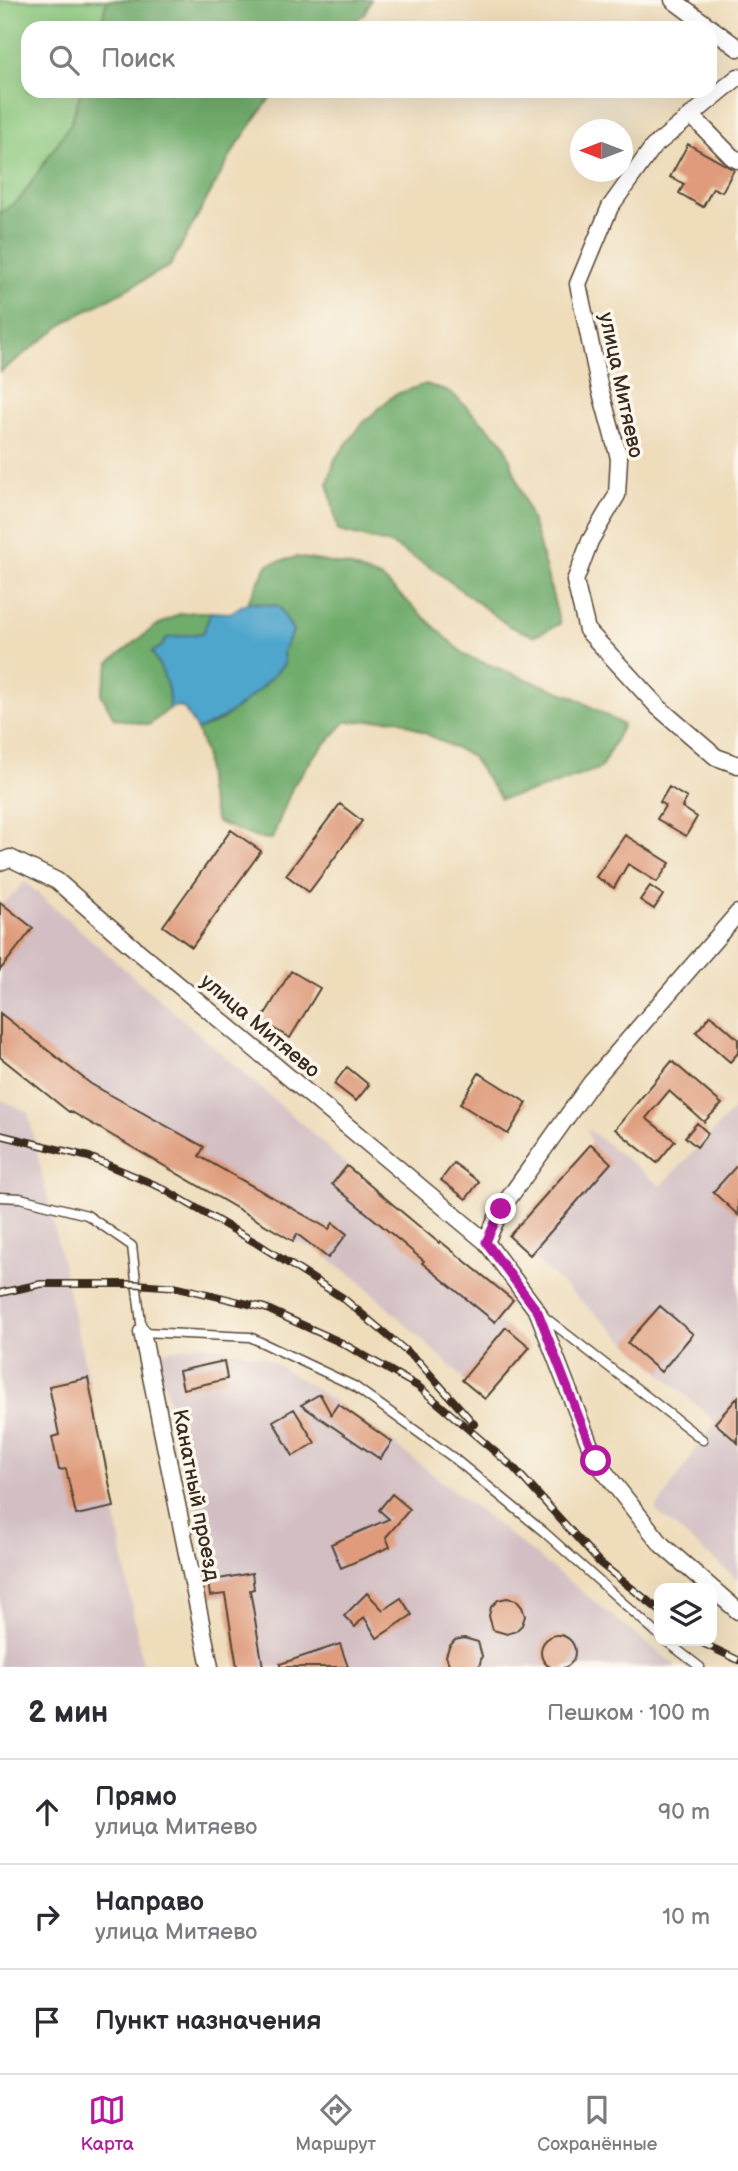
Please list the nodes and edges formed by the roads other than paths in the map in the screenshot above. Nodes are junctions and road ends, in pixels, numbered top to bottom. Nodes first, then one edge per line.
1 (673, 0) edge
2 (701, 21) edge
3 (717, 32) edge
4 (738, 48) edge
5 (738, 77) edge
6 (717, 94) edge
7 (711, 98) edge
8 (691, 114) junction
9 (738, 160) edge
10 (738, 765) edge
11 (0, 862) edge
12 (738, 913) edge
13 (0, 1197) edge
14 (486, 1242) junction
15 (538, 1312) junction
16 (142, 1332) junction
17 (703, 1440) dead end
18 (738, 1611) edge
19 (654, 1631) edge
20 (673, 1646) edge
21 (209, 1667) edge
22 (700, 1667) edge

1 - 2 street
3 - 4 street
5 - 6 street, улица Митяево
7 - 8 street, улица Митяево
8 - 9 street
8 - 10 street, улица Митяево
11 - 14 street, улица Митяево
12 - 14 street
13 - 16 lane
14 - 15 street, улица Митяево
15 - 17 lane
15 - 18 street, улица Митяево
16 - 19 lane
16 - 21 street, Канатный проезд
20 - 22 lane

